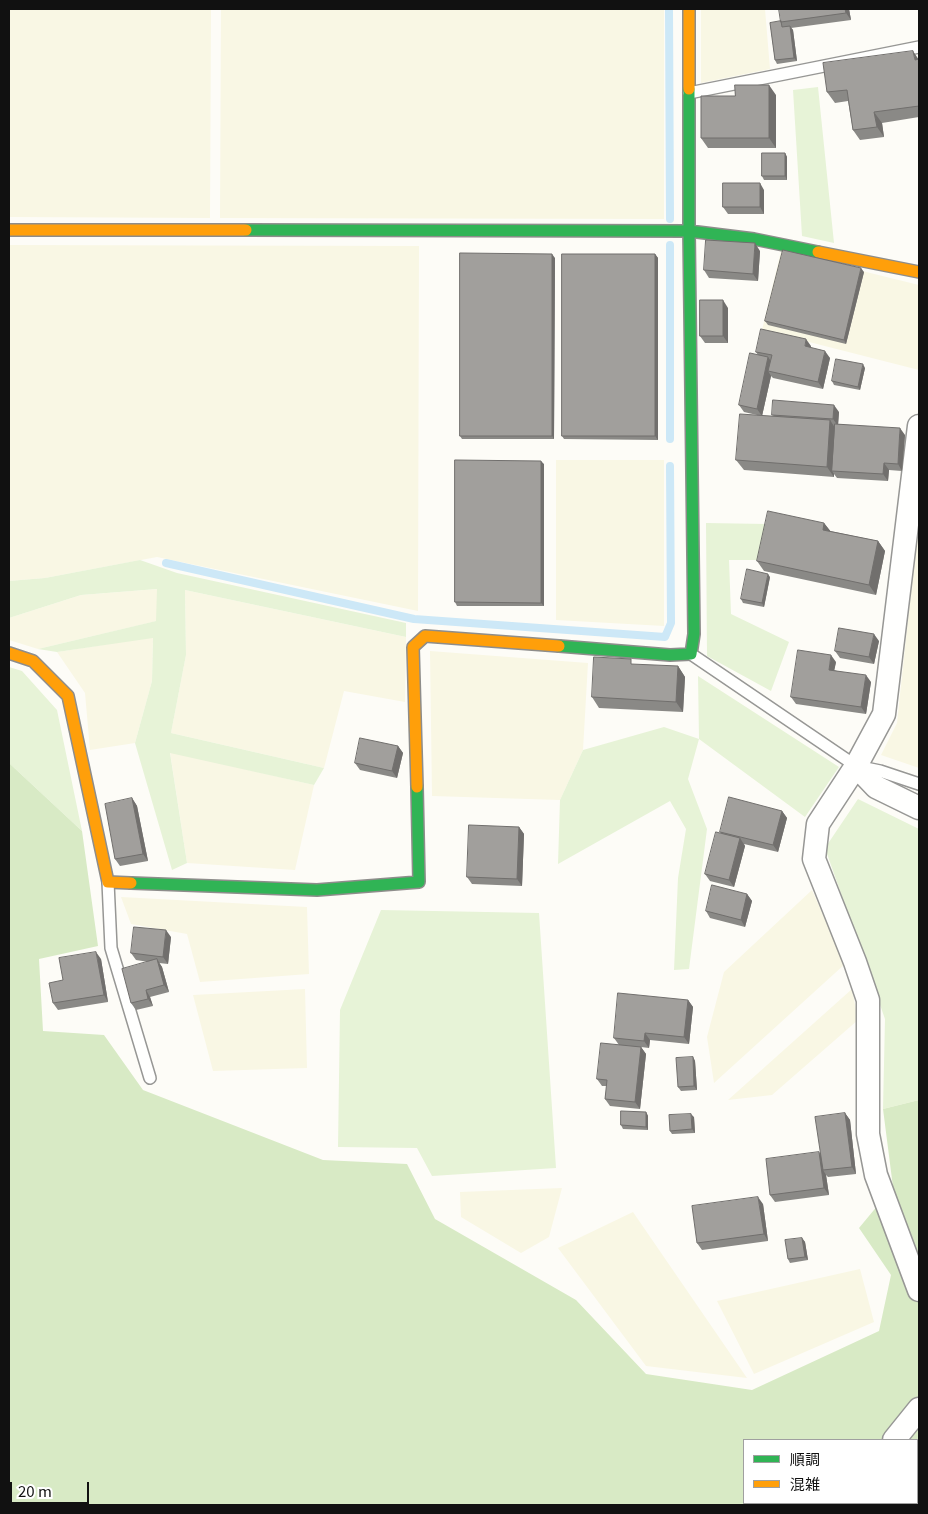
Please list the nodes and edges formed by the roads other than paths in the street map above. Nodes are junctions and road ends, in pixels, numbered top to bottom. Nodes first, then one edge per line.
1 (689, 9) edge
2 (919, 47) edge
3 (689, 93) junction
4 (9, 230) edge
5 (688, 231) junction
6 (919, 272) edge
7 (919, 426) edge
8 (9, 653) edge
9 (691, 654) junction
10 (856, 766) junction
11 (919, 784) edge
12 (919, 808) edge
13 (108, 882) junction
14 (150, 1078) dead end
15 (919, 1290) edge
16 (919, 1409) edge
17 (895, 1439) edge

1 - 3 street
2 - 3 lane
3 - 5 street
4 - 5 street
5 - 6 street
5 - 9 street
7 - 10 street
8 - 13 street
9 - 10 lane
9 - 13 street
10 - 11 lane
10 - 12 street
10 - 15 street
13 - 14 lane
16 - 17 street

